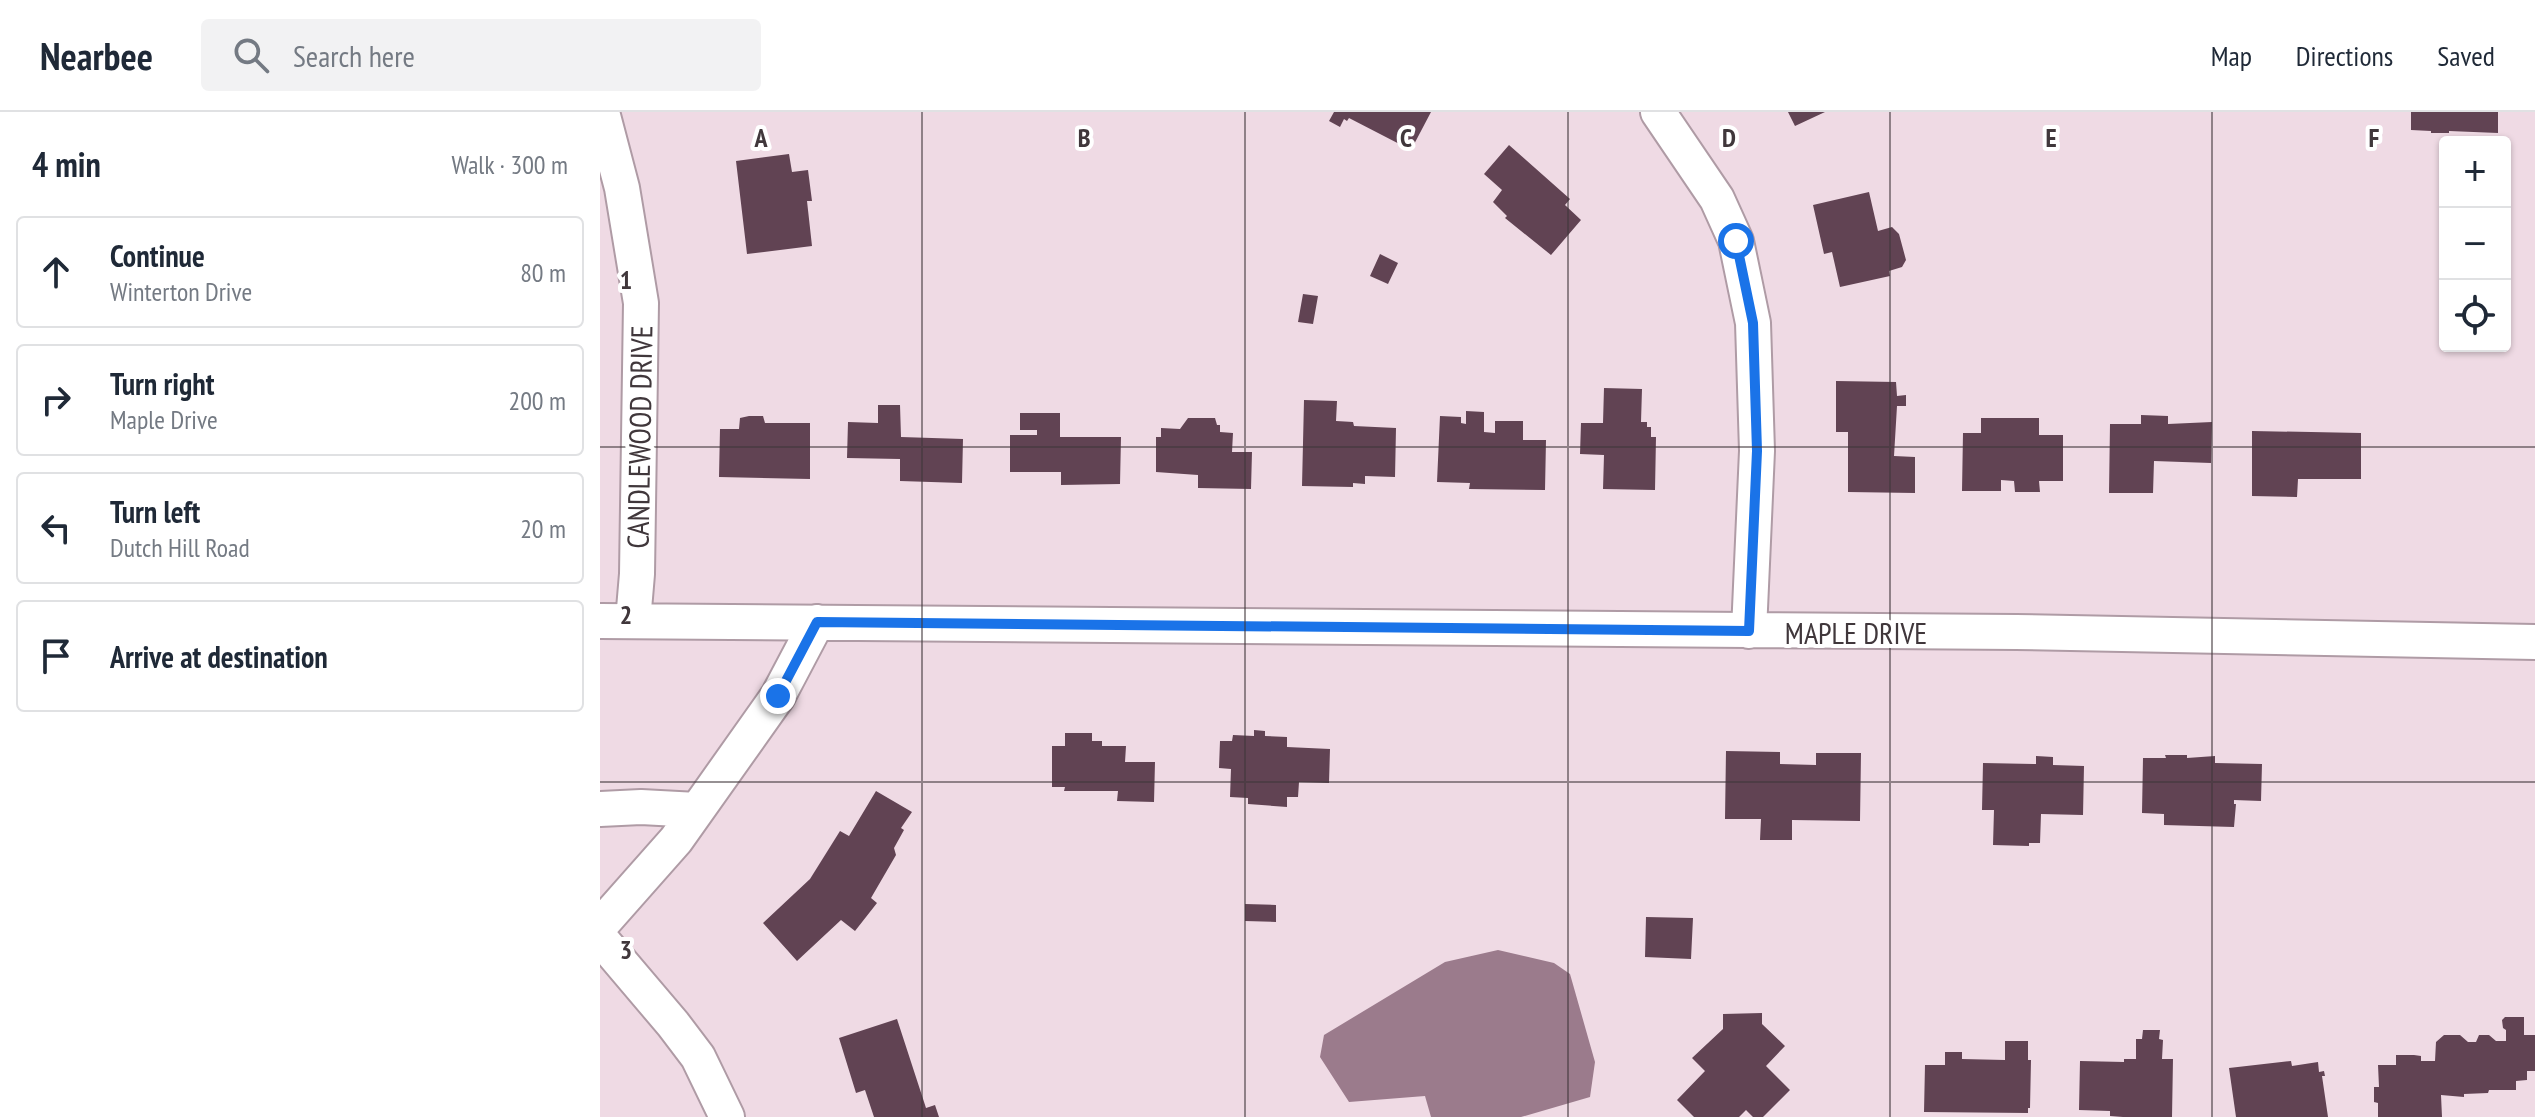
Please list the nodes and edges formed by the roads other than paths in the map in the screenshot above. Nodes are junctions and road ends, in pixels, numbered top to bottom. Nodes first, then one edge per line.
1 (602, 112) edge
2 (1658, 112) edge
3 (617, 621) edge
4 (817, 622) junction
5 (1749, 631) junction
6 (2535, 642) edge
7 (600, 809) edge
8 (697, 810) junction
9 (600, 926) edge
10 (600, 938) edge
11 (727, 1117) edge

1 - 3 street, CANDLEWOOD DRIVE
2 - 5 street
3 - 4 street, MAPLE DRIVE
4 - 5 street, MAPLE DRIVE
4 - 8 street
5 - 6 street, MAPLE DRIVE
7 - 8 street
8 - 9 street
10 - 11 street

